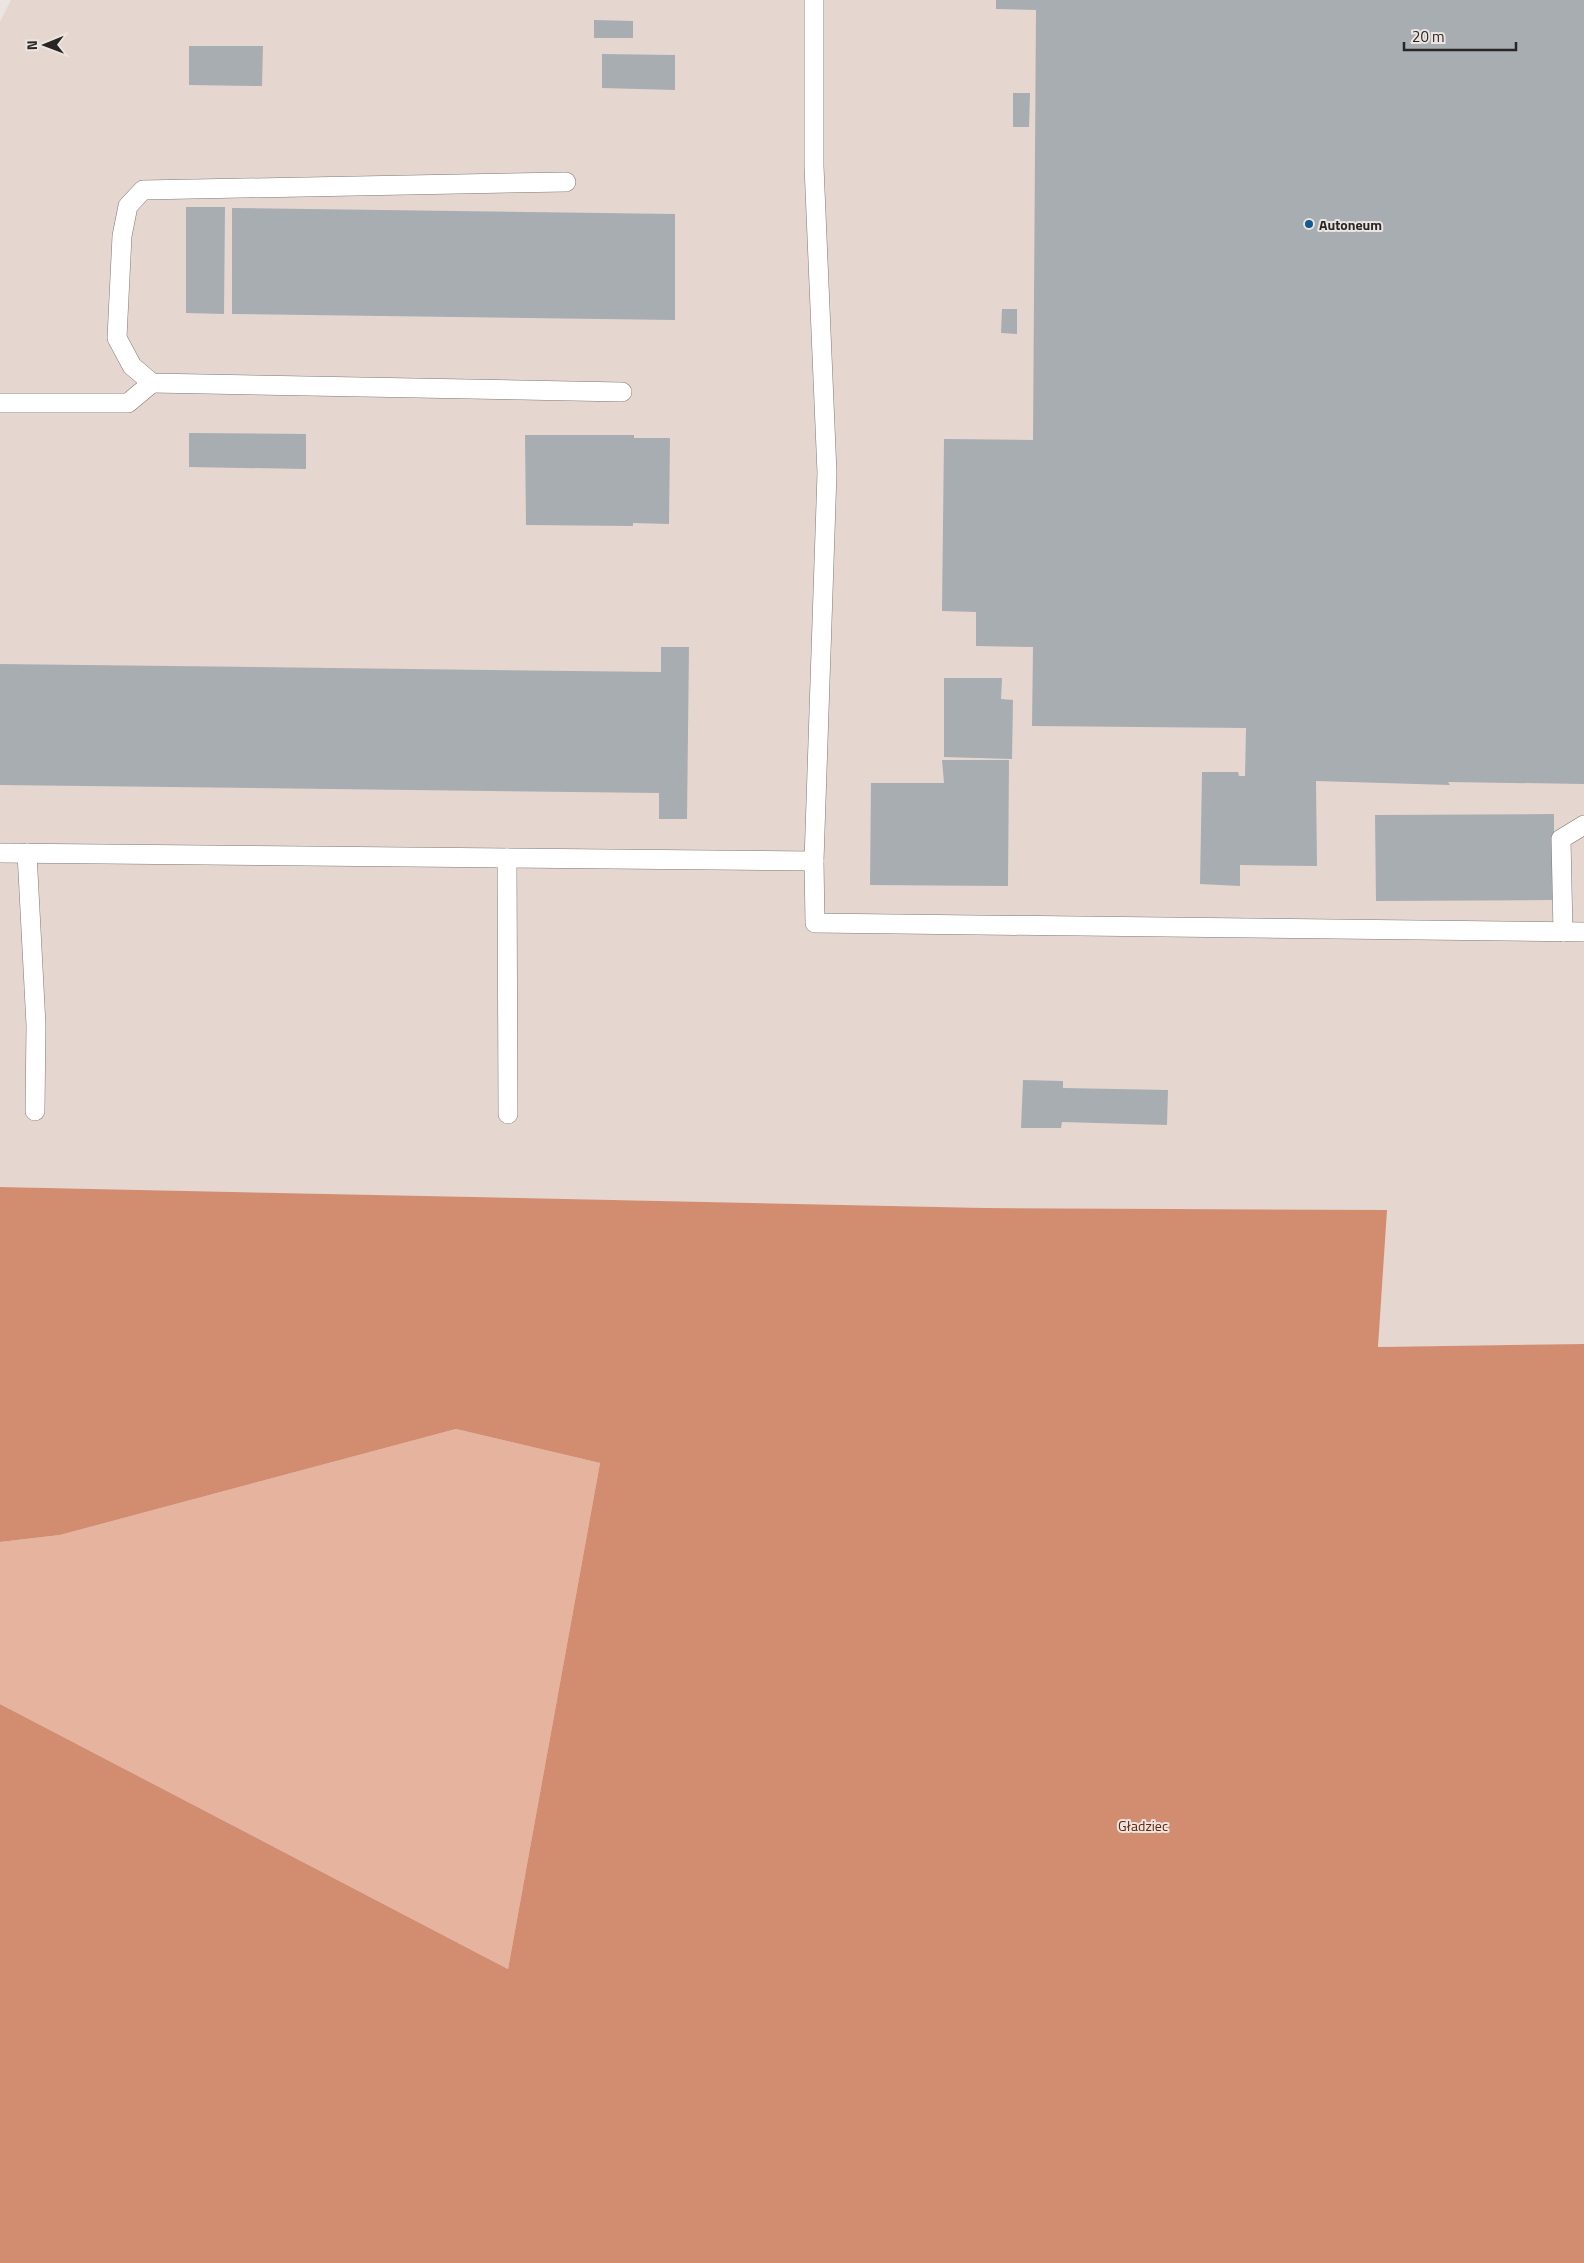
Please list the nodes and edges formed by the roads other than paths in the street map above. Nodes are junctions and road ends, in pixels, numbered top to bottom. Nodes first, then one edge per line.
1 (814, 0) edge
2 (566, 182) dead end
3 (152, 383) junction
4 (622, 392) dead end
5 (0, 403) edge
6 (1584, 825) edge
7 (0, 853) edge
8 (27, 853) junction
9 (507, 858) junction
10 (814, 861) junction
11 (1563, 932) junction
12 (1584, 932) edge
13 (35, 1110) dead end
14 (508, 1114) dead end

1 - 10 lane
2 - 3 lane
3 - 4 lane
3 - 5 lane
6 - 11 lane
7 - 8 lane
8 - 9 lane
8 - 13 lane
9 - 10 lane
9 - 14 lane
10 - 11 lane
11 - 12 lane

